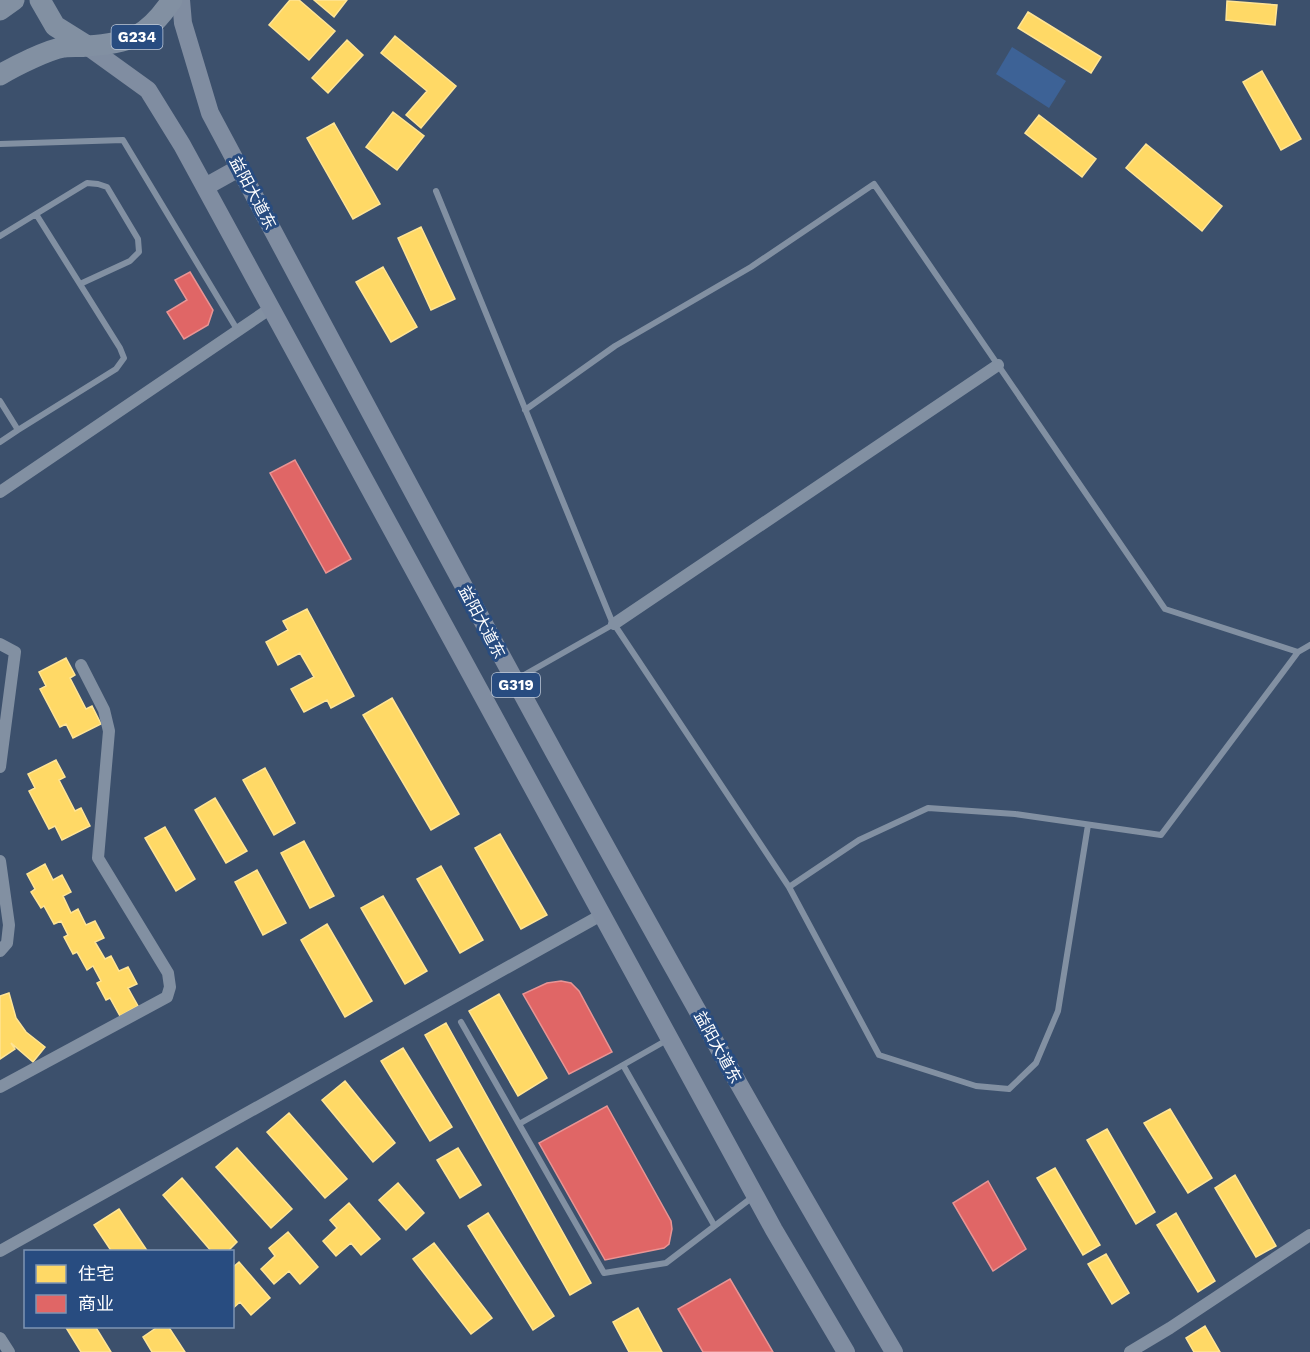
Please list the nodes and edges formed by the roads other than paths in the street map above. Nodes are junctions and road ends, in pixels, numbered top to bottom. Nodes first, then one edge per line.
1 (14, 0) edge
2 (40, 0) edge
3 (172, 0) edge
4 (181, 0) edge
5 (0, 10) edge
6 (87, 46) junction
7 (6, 71) edge
8 (0, 144) edge
9 (239, 168) junction
10 (205, 187) junction
11 (436, 190) dead end
12 (36, 214) junction
13 (0, 236) edge
14 (80, 284) junction
15 (271, 308) junction
16 (237, 331) junction
17 (998, 365) junction
18 (0, 403) edge
19 (525, 410) junction
20 (18, 430) junction
21 (0, 442) edge
22 (0, 492) edge
23 (614, 624) junction
24 (0, 644) edge
25 (1310, 645) edge
26 (1298, 652) junction
27 (81, 665) dead end
28 (513, 681) junction
29 (0, 767) edge
30 (1088, 825) junction
31 (0, 861) edge
32 (789, 887) junction
33 (603, 914) junction
34 (0, 951) edge
35 (461, 1022) dead end
36 (670, 1038) junction
37 (623, 1065) junction
38 (0, 1088) edge
39 (519, 1124) junction
40 (755, 1196) junction
41 (714, 1225) junction
42 (1310, 1235) edge
43 (0, 1251) edge
44 (0, 1338) edge
45 (9, 1352) edge
46 (846, 1352) edge
47 (894, 1352) edge
48 (1130, 1352) edge

1 - 5 highway
2 - 6 highway
3 - 6 highway, G234
4 - 9 main road, 益阳大道东 / G319
6 - 7 highway, G234
6 - 10 main road, G319
8 - 16 lane
9 - 10 main road
9 - 28 main road, 益阳大道东 / G319
10 - 15 main road, G319
11 - 19 lane
12 - 13 lane
12 - 14 lane
12 - 14 lane
14 - 20 lane
15 - 16 street
15 - 33 main road, G319
16 - 22 street
17 - 19 lane
17 - 23 street
17 - 26 lane
18 - 20 lane
19 - 23 lane
20 - 21 lane
23 - 28 lane
23 - 32 lane
24 - 29 street
25 - 26 lane
26 - 30 lane
27 - 38 street
28 - 47 main road, 益阳大道东 / G319
30 - 32 lane
30 - 32 lane
31 - 34 street
33 - 36 main road, G319
33 - 43 street
35 - 39 lane
36 - 37 lane
36 - 40 main road, G319
37 - 39 lane
37 - 41 lane
39 - 41 lane
40 - 41 lane
40 - 46 main road, G319
42 - 48 street
44 - 45 street

